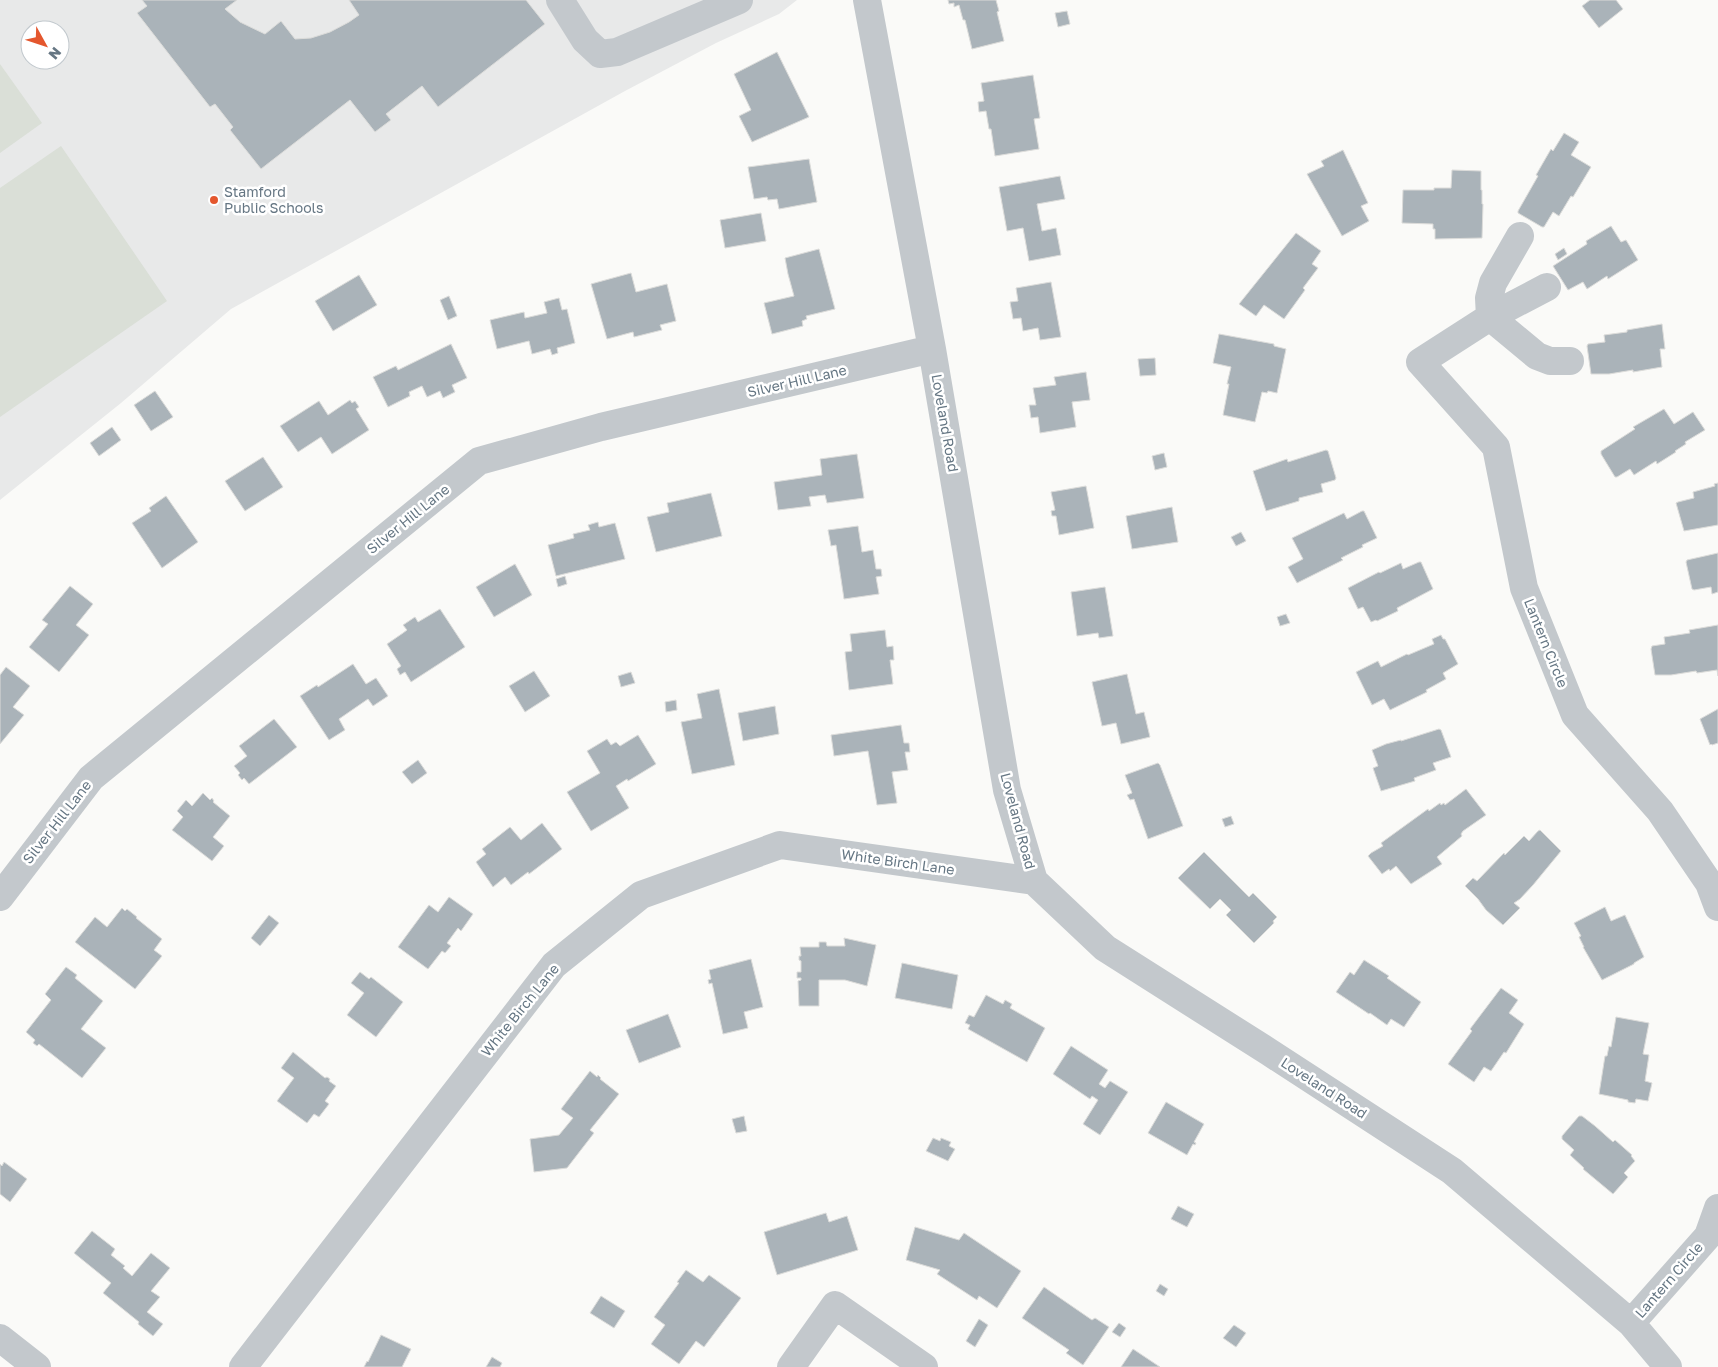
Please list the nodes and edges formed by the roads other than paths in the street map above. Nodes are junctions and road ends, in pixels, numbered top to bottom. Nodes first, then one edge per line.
1 (560, 0) edge
2 (739, 0) edge
3 (867, 0) edge
4 (1520, 236) dead end
5 (1547, 287) dead end
6 (1490, 317) junction
7 (932, 349) junction
8 (1570, 361) dead end
9 (1034, 881) junction
10 (0, 897) edge
11 (1718, 907) edge
12 (1718, 1208) edge
13 (1631, 1323) junction
14 (0, 1338) edge
15 (37, 1367) edge
16 (242, 1367) edge
17 (791, 1367) edge
18 (924, 1367) edge
19 (1668, 1367) edge

1 - 2 street
3 - 7 street, Loveland Road
4 - 6 street
5 - 6 street
6 - 8 street
6 - 11 street, Lantern Circle
7 - 9 street, Loveland Road
7 - 10 street, Silver Hill Lane
9 - 13 street, Loveland Road
9 - 16 street, White Birch Lane
12 - 13 street, Lantern Circle
13 - 19 street, Loveland Road
14 - 15 street
17 - 18 street

